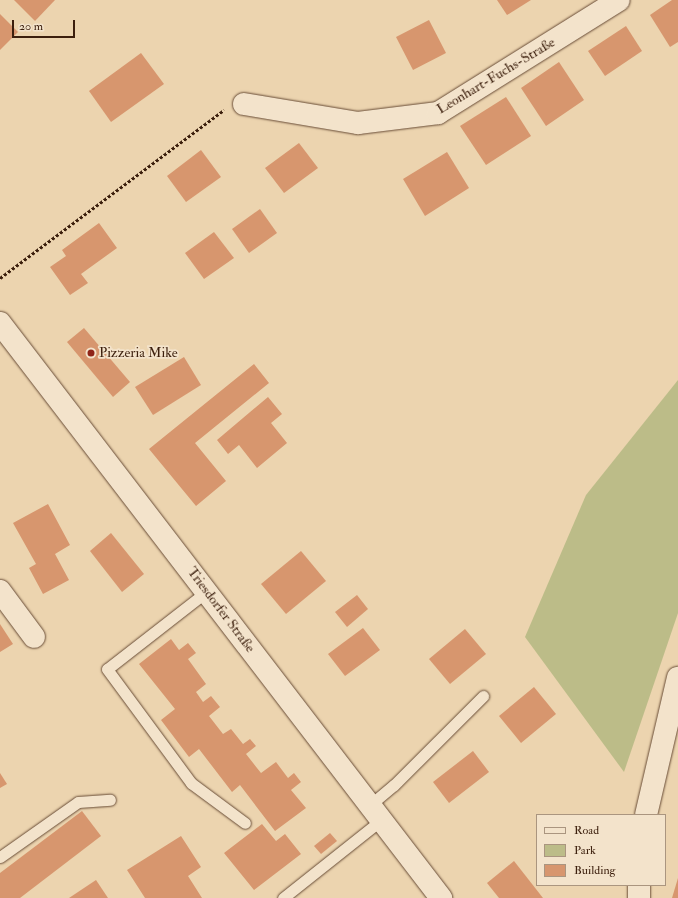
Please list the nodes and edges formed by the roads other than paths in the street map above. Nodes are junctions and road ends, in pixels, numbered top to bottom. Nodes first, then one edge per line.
1 (619, 0) edge
2 (244, 104) road end
3 (0, 323) edge
4 (0, 590) edge
5 (206, 592) junction
6 (34, 637) dead end
7 (678, 678) edge
8 (483, 696) dead end
9 (110, 800) dead end
10 (375, 812) junction
11 (646, 814) edge
12 (245, 823) dead end
13 (0, 857) edge
14 (639, 886) edge
15 (283, 898) edge
16 (441, 898) edge
17 (639, 898) edge

1 - 2 street, Leonhart-Fuchs-Straße
3 - 5 street, Triesdorfer Straße
4 - 6 street
5 - 10 street, Triesdorfer Straße
5 - 12 lane
7 - 11 street
8 - 10 lane
9 - 13 lane
10 - 15 lane
10 - 16 street, Triesdorfer Straße
14 - 17 street

